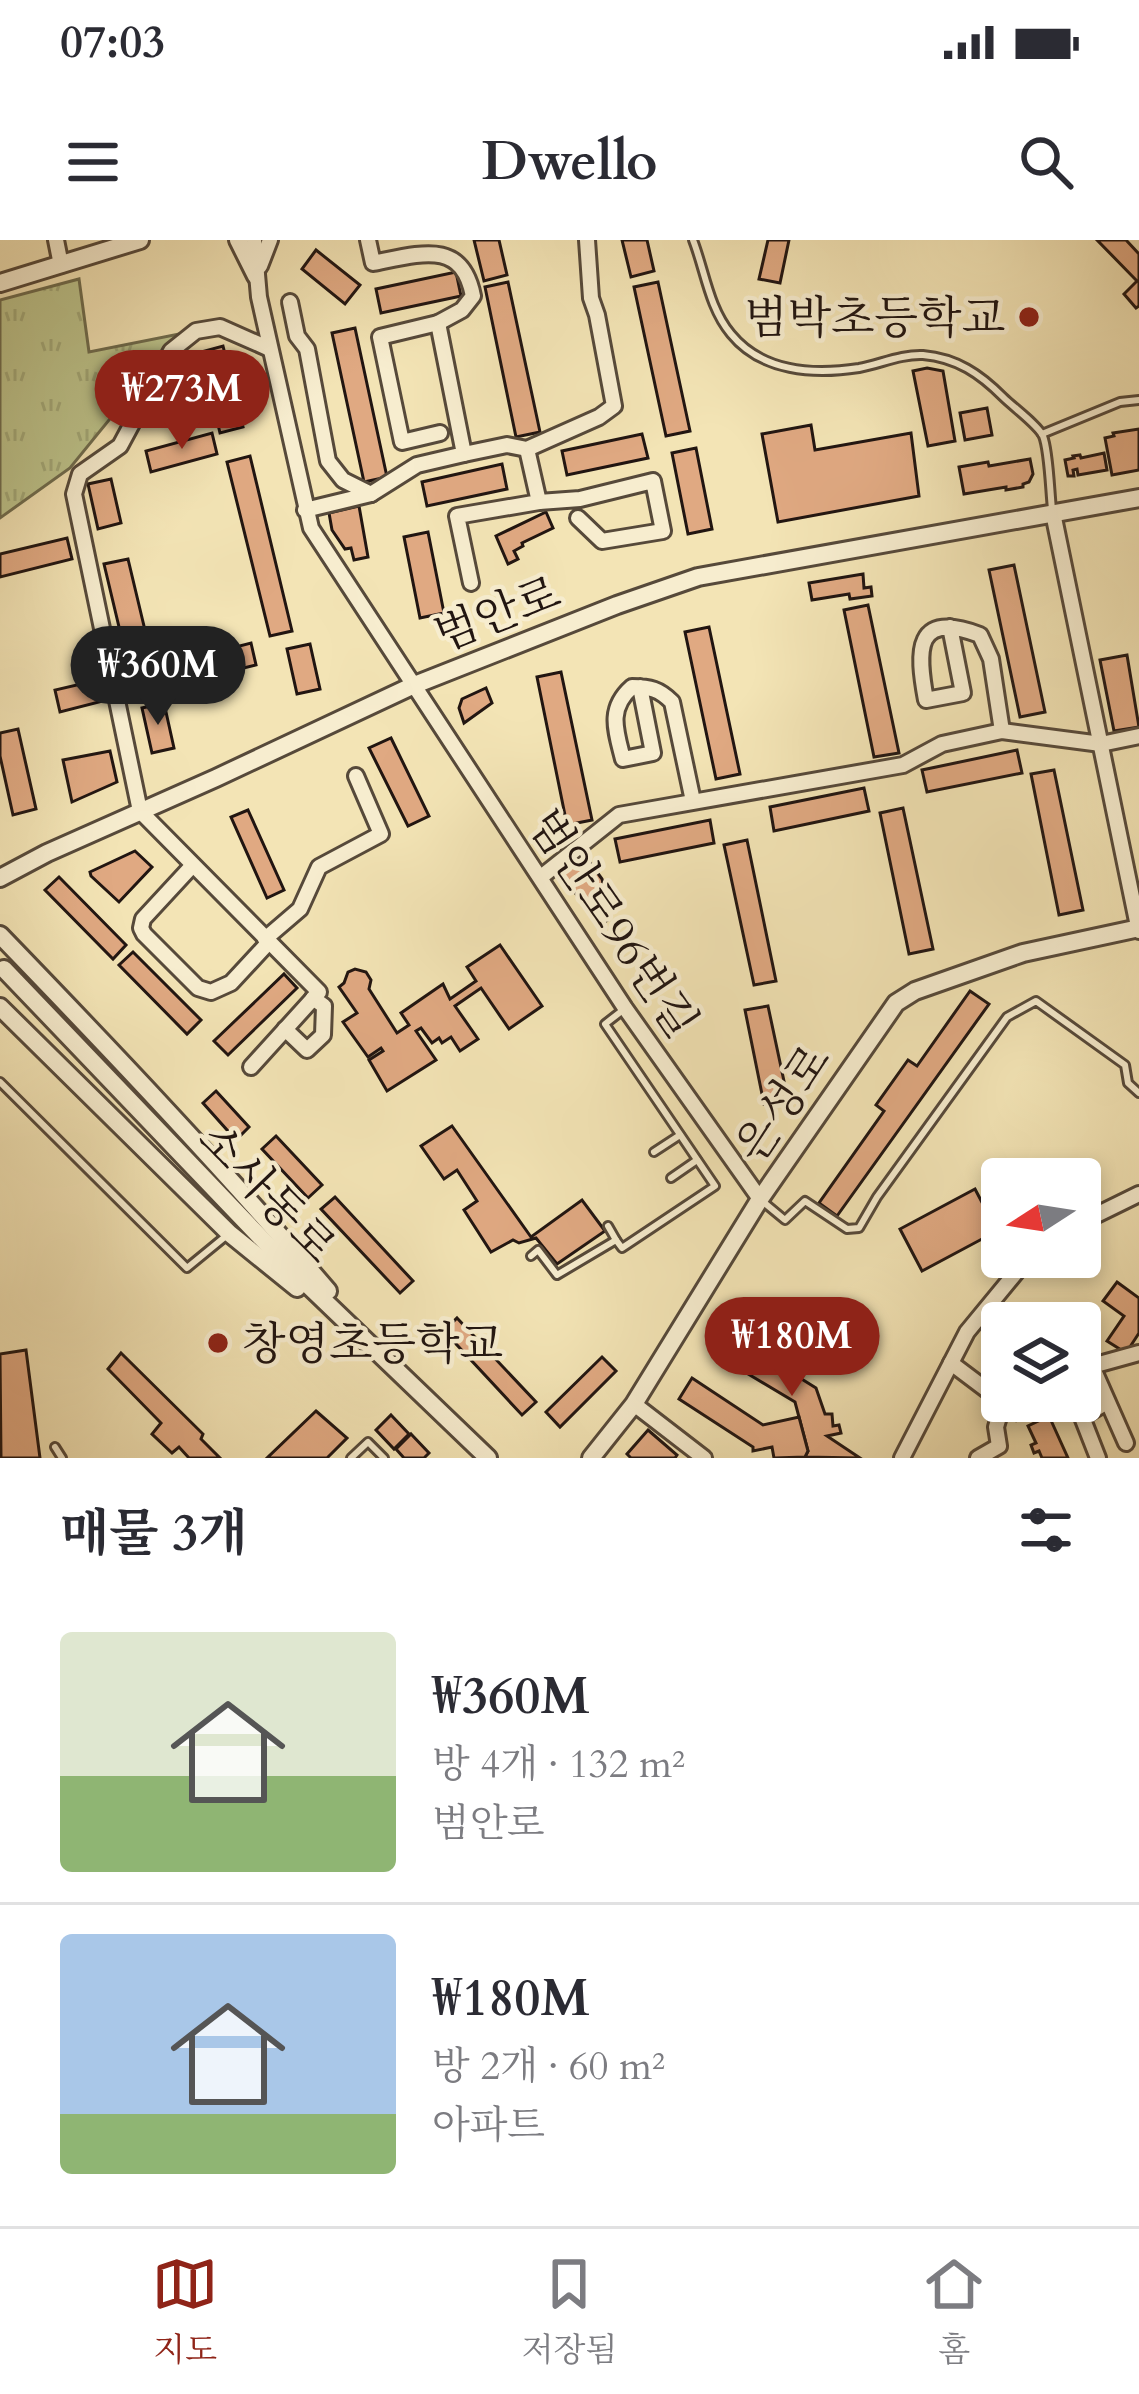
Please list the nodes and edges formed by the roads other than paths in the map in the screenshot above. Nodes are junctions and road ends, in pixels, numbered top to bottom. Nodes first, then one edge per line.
1 (56, 240) edge
2 (140, 240) edge
3 (238, 240) edge
4 (254, 240) edge
5 (270, 240) edge
6 (368, 240) edge
7 (587, 240) edge
8 (693, 240) edge
9 (61, 265) junction
10 (256, 276) junction
11 (0, 283) edge
12 (290, 302) dead end
13 (438, 323) junction
14 (270, 349) junction
15 (1139, 400) edge
16 (440, 433) dead end
17 (1042, 434) junction
18 (527, 449) junction
19 (464, 454) junction
20 (371, 494) junction
21 (1139, 499) edge
22 (539, 502) junction
23 (305, 510) junction
24 (1053, 513) junction
25 (578, 518) dead end
26 (471, 583) dead end
27 (950, 627) junction
28 (412, 686) junction
29 (640, 687) junction
30 (1002, 730) junction
31 (1139, 736) edge
32 (1101, 744) junction
33 (356, 776) dead end
34 (694, 801) junction
35 (140, 811) junction
36 (192, 866) junction
37 (0, 878) edge
38 (541, 878) junction
39 (1139, 929) edge
40 (0, 935) edge
41 (267, 941) junction
42 (4, 969) dead end
43 (313, 998) junction
44 (0, 1007) edge
45 (626, 1008) junction
46 (285, 1029) junction
47 (251, 1067) dead end
48 (0, 1082) edge
49 (1139, 1093) edge
50 (680, 1135) junction
51 (654, 1152) dead end
52 (697, 1160) junction
53 (670, 1178) dead end
54 (1139, 1194) edge
55 (760, 1199) junction
56 (1101, 1213) edge
57 (608, 1226) dead end
58 (229, 1233) junction
59 (616, 1240) junction
60 (531, 1256) dead end
61 (1012, 1278) edge
62 (1139, 1353) edge
63 (383, 1355) junction
64 (951, 1363) junction
65 (1101, 1365) edge
66 (981, 1386) edge
67 (1101, 1392) edge
68 (1108, 1402) junction
69 (634, 1404) junction
70 (997, 1422) edge
71 (1126, 1443) dead end
72 (56, 1447) dead end
73 (698, 1456) edge
74 (62, 1458) edge
75 (351, 1458) edge
76 (384, 1458) edge
77 (488, 1458) edge
78 (591, 1458) edge
79 (902, 1458) edge
80 (978, 1458) edge
81 (1098, 1458) edge

1 - 9 street
2 - 9 street
3 - 10 street
4 - 10 street, 범안로96번길
5 - 10 street
6 - 13 street
7 - 18 street
8 - 17 lane
9 - 11 street
10 - 14 street, 범안로96번길
12 - 20 street
13 - 16 street
13 - 19 street
14 - 23 street, 범안로96번길
14 - 35 street
15 - 17 lane
17 - 24 lane
18 - 19 street
18 - 22 street
19 - 20 street
20 - 23 street
21 - 24 street, 범안로
22 - 25 street
22 - 26 street
23 - 28 street, 범안로96번길
24 - 28 street, 범안로
24 - 32 street
27 - 27 street
27 - 30 street
28 - 35 street, 범안로
28 - 38 street, 범안로96번길
29 - 29 street
29 - 34 street
30 - 32 street
30 - 34 street
31 - 32 street
32 - 39 street
33 - 41 street
34 - 38 street
35 - 36 street
35 - 37 street, 범안로
36 - 41 street
36 - 41 street
38 - 45 street, 범안로96번길
39 - 55 street, 은성로
40 - 63 street
41 - 43 street
42 - 63 street, 소사동로
43 - 46 street
43 - 46 street
44 - 58 street
45 - 50 lane
45 - 55 street, 범안로96번길
46 - 47 street
48 - 58 lane
49 - 55 lane
50 - 51 lane
50 - 52 lane
52 - 53 lane
52 - 59 lane
54 - 56 street
55 - 69 street, 은성로
57 - 59 lane
58 - 63 street
59 - 60 lane
61 - 64 street
62 - 65 street
63 - 77 street, 소사동로
64 - 66 street
64 - 79 street
67 - 68 street
68 - 71 street
68 - 81 street
69 - 73 street
69 - 78 street, 은성로
70 - 80 street
72 - 74 lane
75 - 76 lane

